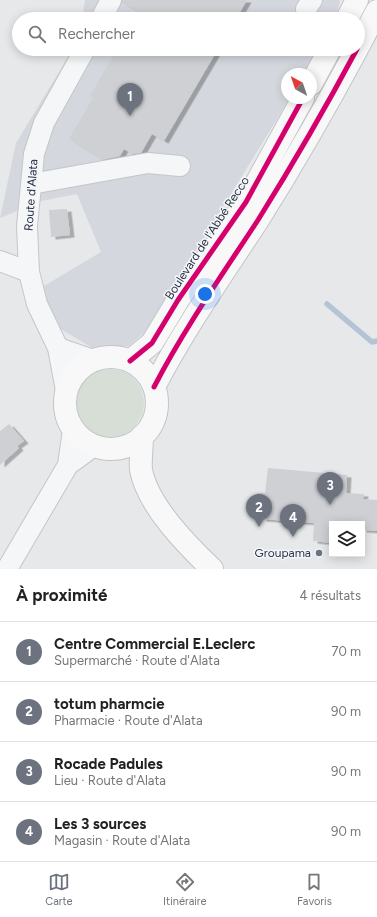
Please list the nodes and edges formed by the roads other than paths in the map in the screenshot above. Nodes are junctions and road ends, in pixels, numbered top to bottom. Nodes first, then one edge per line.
1 (111, 0) edge
2 (377, 11) edge
3 (105, 12) edge
4 (365, 33) edge
5 (81, 56) edge
6 (326, 56) edge
7 (353, 56) edge
8 (317, 73) edge
9 (300, 104) edge
10 (180, 166) dead end
11 (31, 184) junction
12 (0, 261) edge
13 (29, 272) junction
14 (58, 348) junction
15 (93, 360) junction
16 (130, 361) junction
17 (154, 388) junction
18 (66, 391) junction
19 (73, 430) junction
20 (142, 436) junction
21 (94, 446) junction
22 (119, 448) junction
23 (68, 465) junction
24 (141, 470) junction
25 (7, 569) edge
26 (212, 569) edge

1 - 3 street
2 - 4 main road
5 - 11 street, Route d'Alata
6 - 8 main road
7 - 17 main road
9 - 16 main road, Boulevard de l'Abbé Recco
10 - 11 street
11 - 13 street, Route d'Alata
12 - 13 street
13 - 14 street, Route d'Alata
14 - 15 street
14 - 18 street, Route d'Alata
15 - 16 main road
15 - 18 main road
16 - 17 main road
17 - 20 main road
18 - 19 main road
19 - 21 main road
19 - 23 street
20 - 22 main road
20 - 24 main road
21 - 22 main road
21 - 23 street
22 - 24 main road
23 - 25 street
24 - 26 main road

